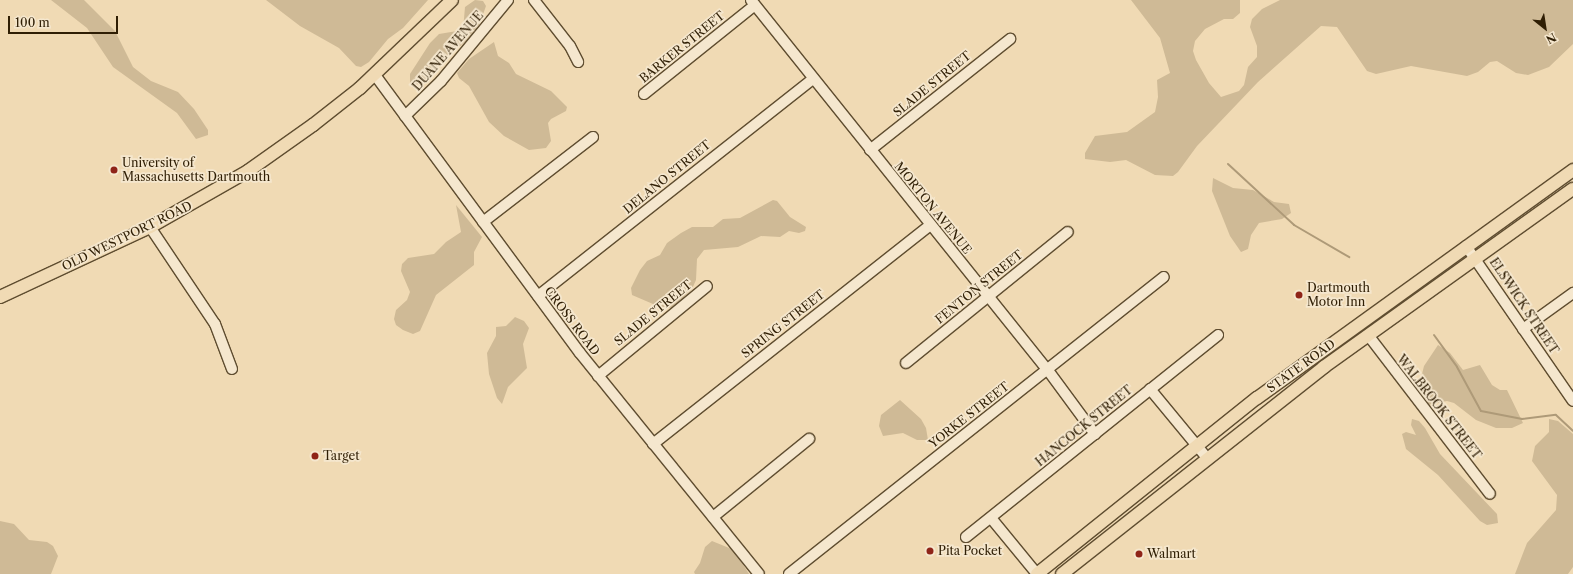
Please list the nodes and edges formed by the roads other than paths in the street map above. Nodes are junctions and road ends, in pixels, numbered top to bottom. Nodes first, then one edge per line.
1 (452, 0) edge
2 (508, 0) edge
3 (534, 0) edge
4 (753, 3) edge
5 (1010, 39) dead end
6 (578, 62) dead end
7 (375, 75) junction
8 (813, 79) junction
9 (644, 94) dead end
10 (405, 116) junction
11 (593, 137) dead end
12 (870, 150) junction
13 (1573, 171) edge
14 (1573, 189) edge
15 (482, 222) junction
16 (930, 225) junction
17 (150, 227) junction
18 (1068, 232) dead end
19 (1466, 246) junction
20 (1476, 258) junction
21 (1164, 277) dead end
22 (707, 286) dead end
23 (1573, 293) edge
24 (538, 296) junction
25 (0, 297) edge
26 (988, 297) junction
27 (1523, 328) junction
28 (1218, 335) dead end
29 (1368, 335) junction
30 (906, 363) dead end
31 (232, 369) dead end
32 (1047, 370) junction
33 (598, 376) junction
34 (1150, 389) junction
35 (1570, 389) edge
36 (1573, 401) edge
37 (1095, 434) junction
38 (809, 439) dead end
39 (653, 444) junction
40 (1196, 446) junction
41 (1207, 458) junction
42 (1490, 494) dead end
43 (713, 517) junction
44 (990, 518) junction
45 (966, 537) dead end
46 (759, 574) edge
47 (790, 574) edge
48 (1037, 574) edge
49 (1062, 574) edge

1 - 7 main road, OLD WESTPORT ROAD
2 - 10 street, DUANE AVENUE
3 - 6 street
4 - 8 street, MORTON AVENUE
4 - 9 street, BARKER STREET
5 - 12 street, SLADE STREET
7 - 10 street, CROSS ROAD
7 - 17 main road, OLD WESTPORT ROAD
8 - 12 street, MORTON AVENUE
8 - 24 street, DELANO STREET
10 - 15 street, CROSS ROAD
11 - 15 street
12 - 16 street, MORTON AVENUE
13 - 19 main road, STATE ROAD
14 - 20 main road, STATE ROAD
15 - 24 street, CROSS ROAD
16 - 26 street, MORTON AVENUE
16 - 39 street, SPRING STREET
17 - 25 main road, OLD WESTPORT ROAD
17 - 31 street
18 - 26 street, FENTON STREET
19 - 20 street, ELSWICK STREET
19 - 40 main road, STATE ROAD
20 - 27 street, ELSWICK STREET
20 - 29 main road, STATE ROAD
21 - 32 street, YORKE STREET
22 - 33 street, SLADE STREET
23 - 27 street
24 - 33 street, CROSS ROAD
26 - 30 street, FENTON STREET
26 - 32 street, MORTON AVENUE
27 - 35 street, ELSWICK STREET
28 - 34 street, HANCOCK STREET
29 - 41 main road, STATE ROAD
29 - 42 street, WALBROOK STREET
32 - 37 street, MORTON AVENUE
32 - 47 street, YORKE STREET
33 - 39 street, CROSS ROAD
34 - 37 street, HANCOCK STREET
34 - 40 street
35 - 36 street, ELSWICK STREET
37 - 44 street, HANCOCK STREET
38 - 43 street
39 - 43 street, CROSS ROAD
40 - 41 street
40 - 48 main road, STATE ROAD
41 - 49 main road, STATE ROAD
43 - 46 street, CROSS ROAD
44 - 45 street, HANCOCK STREET
44 - 48 street

